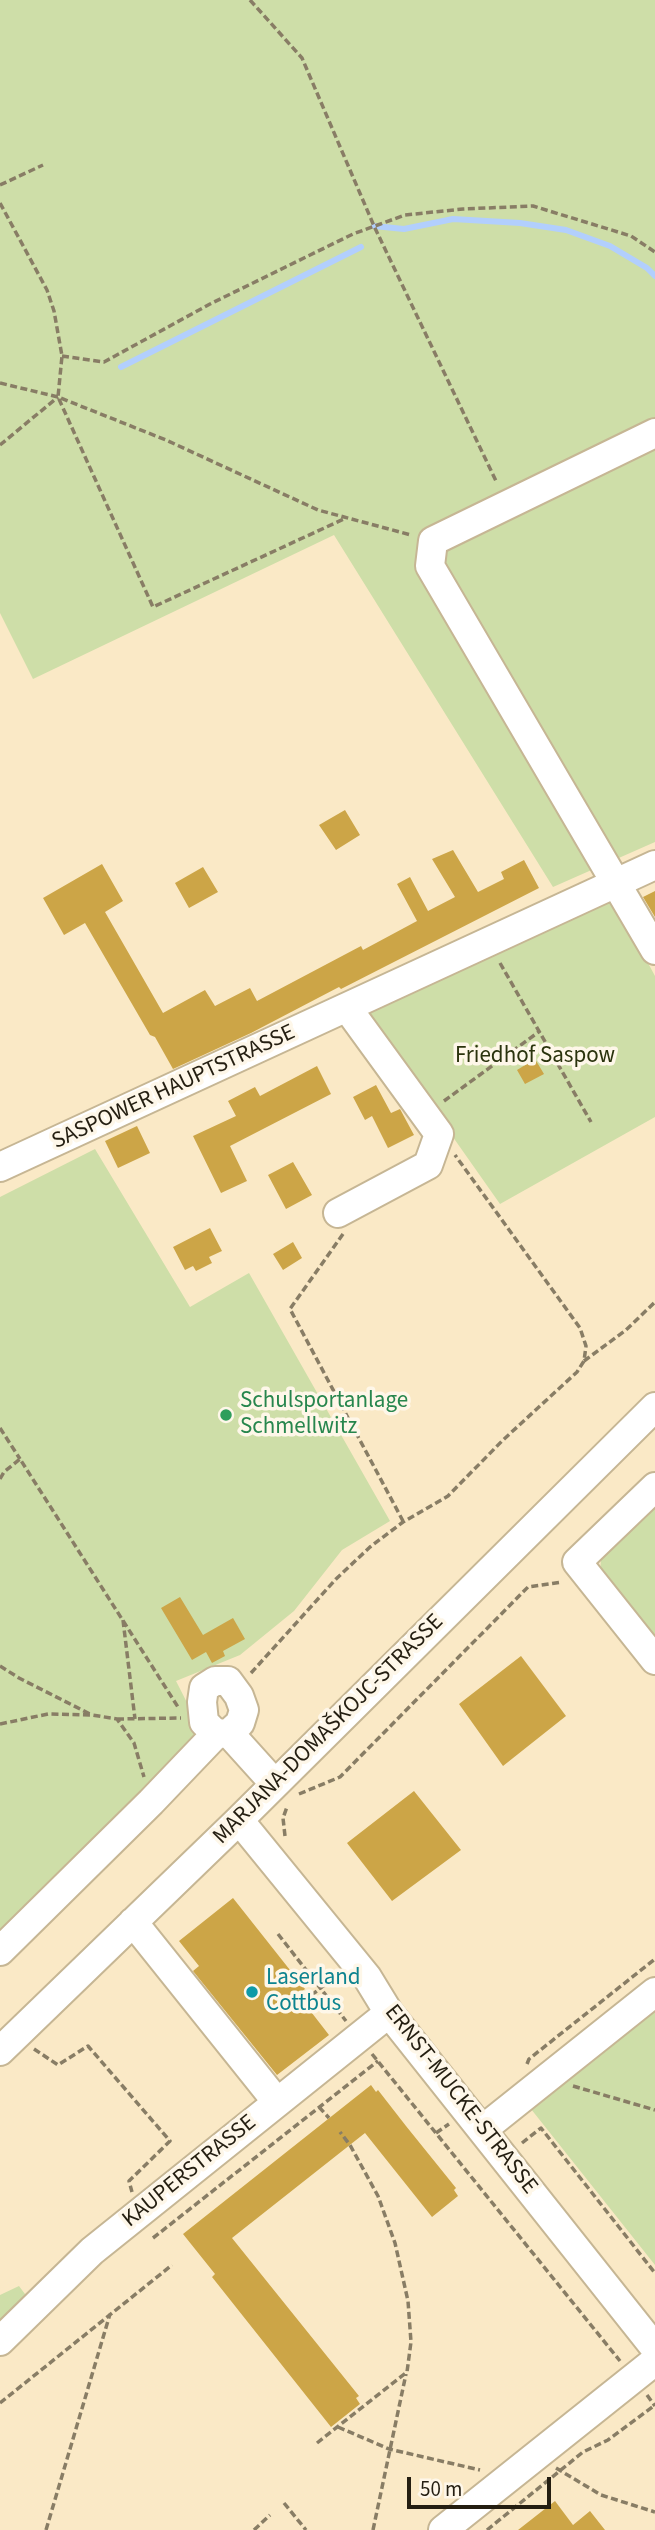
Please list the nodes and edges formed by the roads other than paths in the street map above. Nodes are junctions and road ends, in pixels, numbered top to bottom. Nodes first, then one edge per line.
1 (655, 433) edge
2 (655, 865) edge
3 (617, 884) junction
4 (655, 950) edge
5 (348, 1009) junction
6 (0, 1167) edge
7 (342, 1222) road end
8 (655, 1407) edge
9 (655, 1487) edge
10 (655, 1660) edge
11 (223, 1733) junction
12 (275, 1784) junction
13 (239, 1820) junction
14 (133, 1922) junction
15 (0, 1951) edge
16 (655, 1992) edge
17 (389, 2012) junction
18 (8, 2044) edge
19 (269, 2092) junction
20 (482, 2130) junction
21 (0, 2341) edge
22 (655, 2347) edge
23 (644, 2369) edge
24 (443, 2530) edge

1 - 3 street
2 - 3 street, SASPOWER HAUPTSTRASSE
3 - 4 street
3 - 5 street, SASPOWER HAUPTSTRASSE
5 - 6 street, SASPOWER HAUPTSTRASSE
5 - 7 street
8 - 12 street, MARJANA-DOMAŠKOJC-STRASSE
9 - 10 street
11 - 11 street
11 - 12 street
11 - 15 street
12 - 13 street, MARJANA-DOMAŠKOJC-STRASSE
13 - 14 street, MARJANA-DOMAŠKOJC-STRASSE
13 - 17 street, ERNST-MUCKE-STRASSE
14 - 18 street, MARJANA-DOMAŠKOJC-STRASSE
14 - 19 street
16 - 20 street
17 - 19 street, KAUPERSTRASSE
17 - 20 street, ERNST-MUCKE-STRASSE
19 - 21 street, KAUPERSTRASSE
20 - 22 street, ERNST-MUCKE-STRASSE
23 - 24 street

